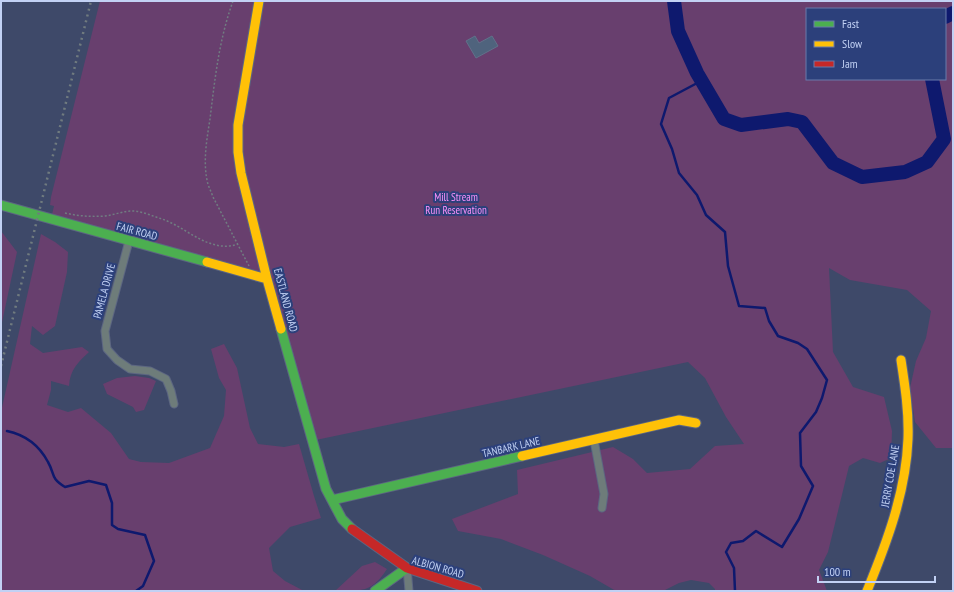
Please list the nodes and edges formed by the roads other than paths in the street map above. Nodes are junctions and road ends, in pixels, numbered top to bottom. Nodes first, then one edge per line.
1 (259, 1) edge
2 (1, 205) edge
3 (129, 241) junction
4 (267, 279) junction
5 (901, 360) dead end
6 (174, 404) dead end
7 (696, 423) dead end
8 (594, 440) junction
9 (332, 500) junction
10 (602, 508) dead end
11 (406, 568) junction
12 (375, 591) edge
13 (409, 591) edge
14 (477, 591) edge
15 (867, 591) edge

1 - 4 street, EASTLAND ROAD
2 - 3 street, FAIR ROAD
3 - 4 street, FAIR ROAD
3 - 6 street, PAMELA DRIVE
4 - 9 street, EASTLAND ROAD
5 - 15 street, JERRY COE LANE
7 - 8 street, TANBARK LANE
8 - 9 street, TANBARK LANE
8 - 10 street
9 - 11 street, EASTLAND ROAD
11 - 12 street, ALBION ROAD
11 - 13 street
11 - 14 street, ALBION ROAD

